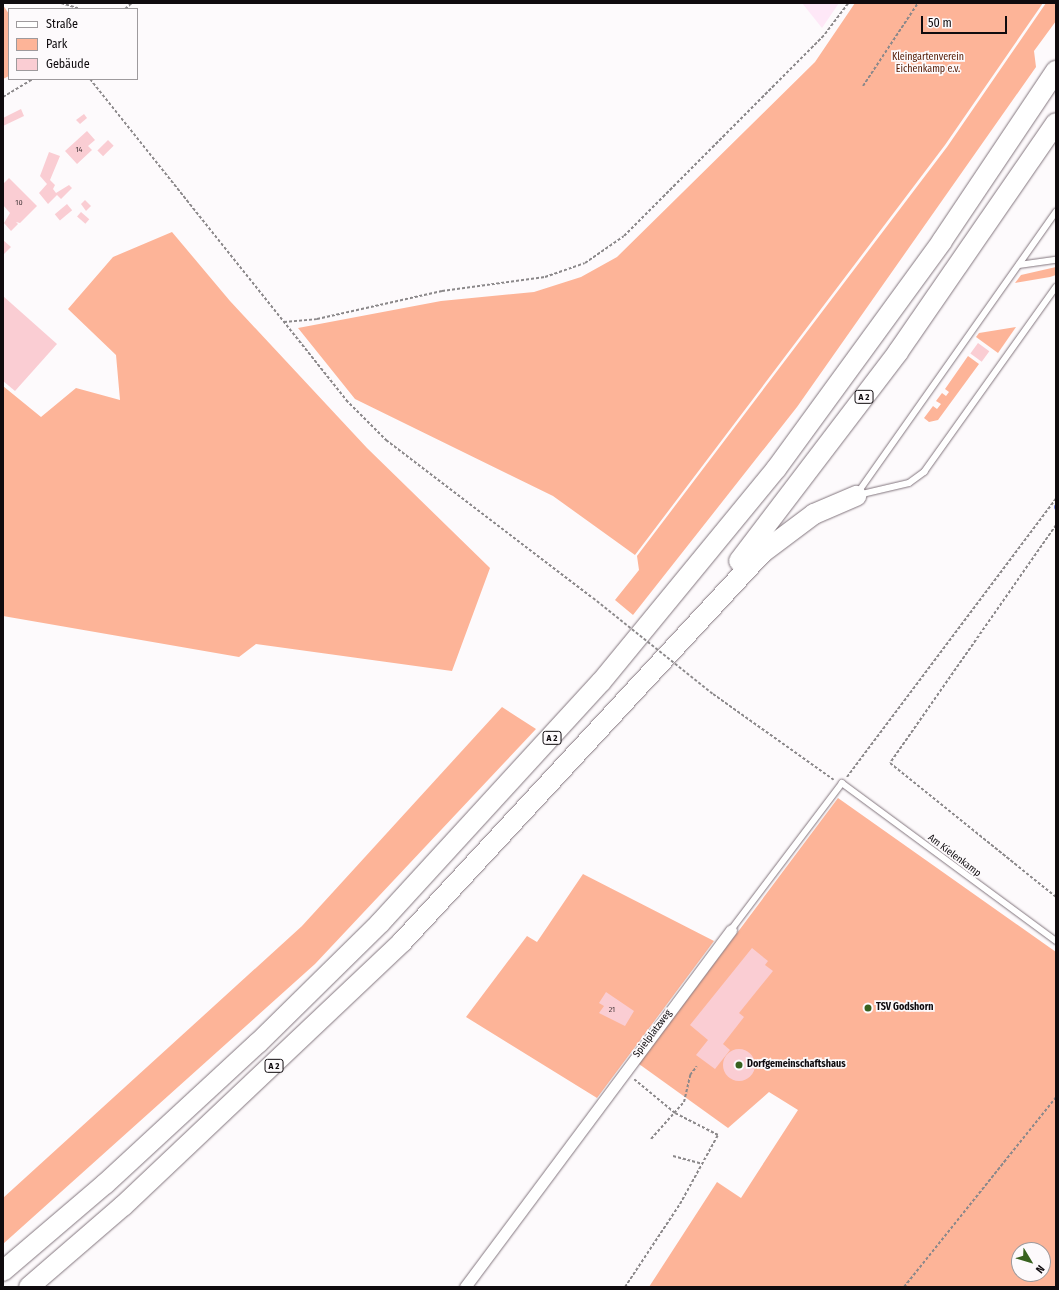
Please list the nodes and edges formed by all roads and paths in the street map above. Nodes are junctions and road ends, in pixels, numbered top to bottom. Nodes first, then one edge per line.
1 (61, 3) edge
2 (848, 3) edge
3 (918, 3) edge
4 (78, 8) edge
5 (1056, 71) edge
6 (31, 80) edge
7 (91, 80) edge
8 (863, 86) dead end
9 (3, 97) edge
10 (1056, 123) edge
11 (1056, 212) edge
12 (1056, 260) edge
13 (1019, 265) junction
14 (1056, 287) edge
15 (284, 322) junction
16 (856, 496) junction
17 (1056, 499) edge
18 (1056, 525) edge
19 (659, 661) junction
20 (842, 783) junction
21 (1056, 897) edge
22 (731, 930) joint
23 (1056, 941) edge
24 (697, 1066) dead end
25 (625, 1072) junction
26 (1056, 1097) edge
27 (675, 1113) junction
28 (651, 1139) dead end
29 (673, 1156) dead end
30 (703, 1164) junction
31 (3, 1271) edge
32 (28, 1287) edge
33 (465, 1287) edge
34 (625, 1287) edge
35 (904, 1287) edge

1 - 4 path
2 - 15 path
3 - 8 path
5 - 31 highway, A 2
6 - 9 path
7 - 15 path
10 - 19 highway, A 2
11 - 13 lane
12 - 13 lane
13 - 16 lane
14 - 16 lane
15 - 20 path, bridge
16 - 19 highway
17 - 20 path
18 - 21 path
19 - 32 highway, A 2
20 - 22 lane, Spielplatzweg
20 - 23 lane, Am Kielenkamp
22 - 25 street, Spielplatzweg
24 - 27 path
25 - 27 path
25 - 33 street, Spielplatzweg
26 - 35 path
27 - 28 path
27 - 30 path
29 - 30 path
30 - 34 path

